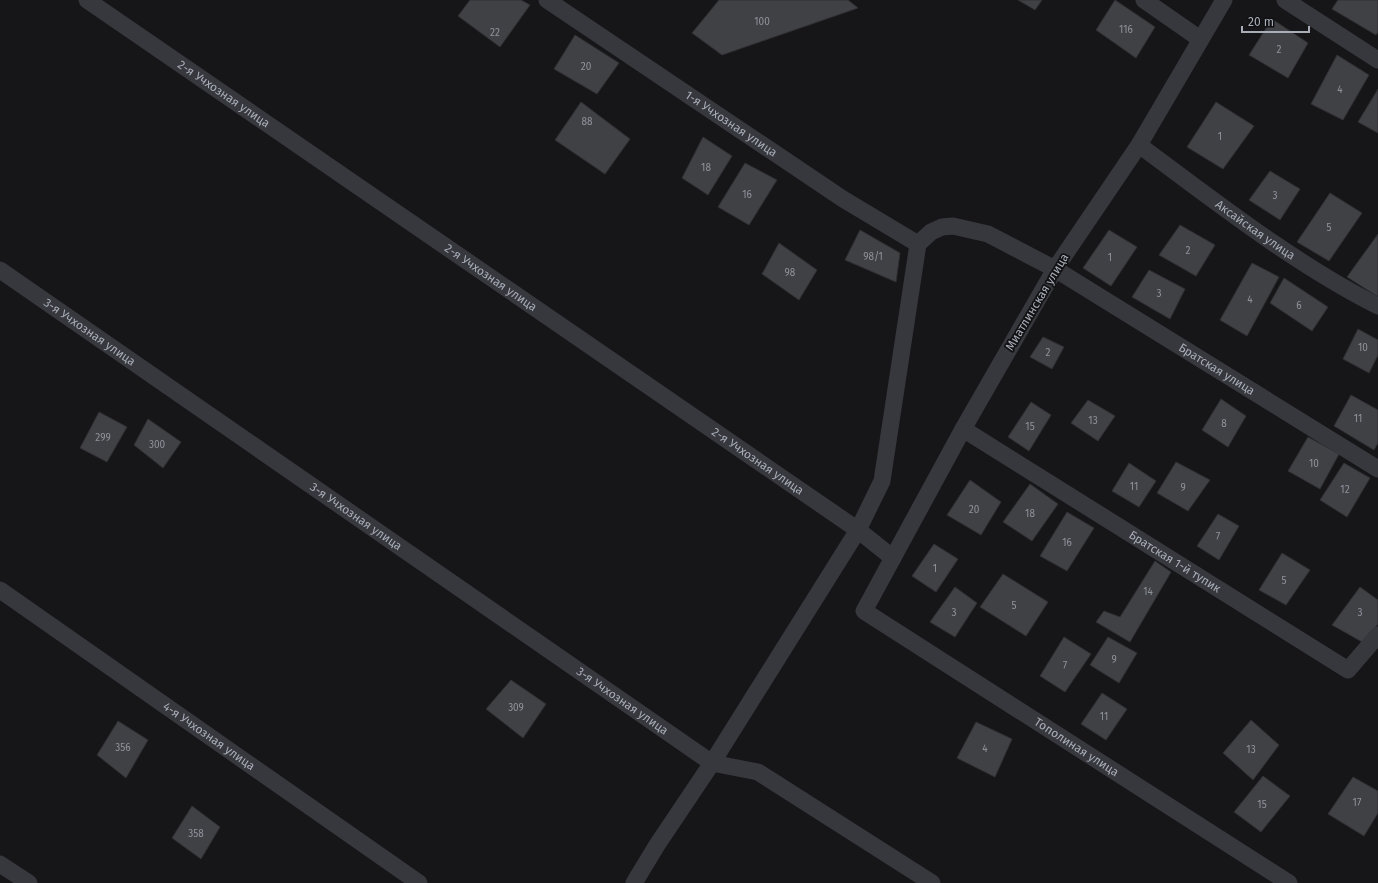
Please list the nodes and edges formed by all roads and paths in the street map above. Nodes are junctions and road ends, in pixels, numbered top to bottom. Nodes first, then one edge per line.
1 (87, 0) edge
2 (547, 0) edge
3 (1144, 0) edge
4 (1224, 0) edge
5 (1285, 0) edge
6 (1200, 38) junction
7 (1378, 60) edge
8 (1139, 145) junction
9 (918, 244) junction
10 (1055, 269) junction
11 (0, 270) edge
12 (1378, 306) edge
13 (963, 429) junction
14 (1378, 469) edge
15 (858, 530) junction
16 (893, 558) junction
17 (0, 590) edge
18 (864, 611) joint
19 (1378, 635) edge
20 (712, 764) junction
21 (0, 864) edge
22 (29, 883) edge
23 (419, 883) edge
24 (634, 883) edge
25 (932, 883) edge
26 (1289, 883) edge

1 - 15 street, 2-я Учхозная улица
2 - 9 street, 1-я Учхозная улица
3 - 6 street
4 - 6 street, Миатлинская улица
5 - 7 street
6 - 8 street, Миатлинская улица
8 - 10 street, Миатлинская улица
8 - 12 street, Аксайская улица
9 - 10 street, Братская улица
9 - 15 street
10 - 13 street, Миатлинская улица
10 - 14 street, Братская улица
11 - 20 street, 3-я Учхозная улица
13 - 16 street, Миатлинская улица
13 - 19 street, Братская 1-й тупик
15 - 16 street, 2-я Учхозная улица
15 - 20 street
16 - 18 street, Миатлинская улица
17 - 23 street, 4-я Учхозная улица
18 - 26 street, Тополиная улица
20 - 24 street
20 - 25 street
21 - 22 street

